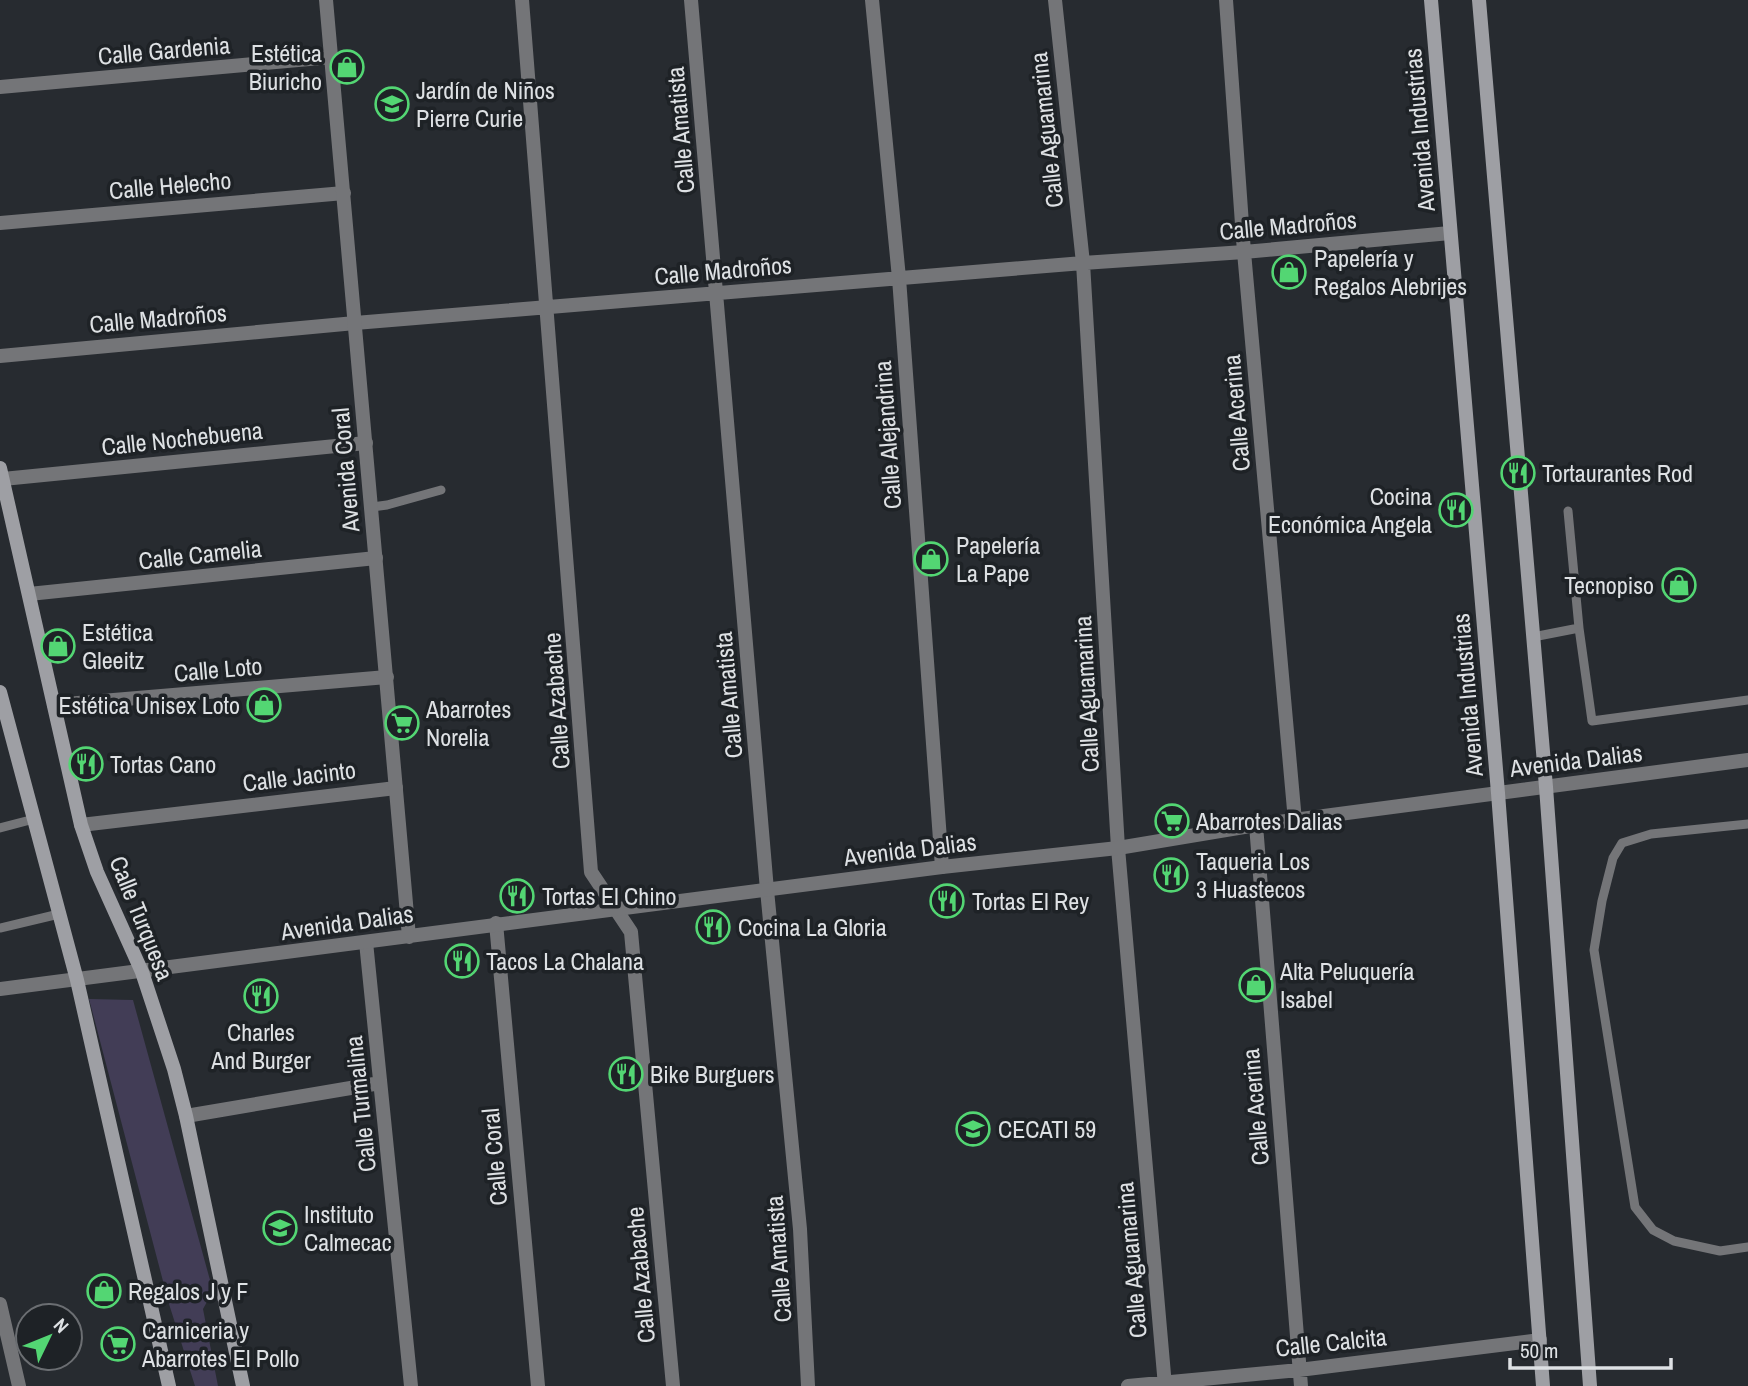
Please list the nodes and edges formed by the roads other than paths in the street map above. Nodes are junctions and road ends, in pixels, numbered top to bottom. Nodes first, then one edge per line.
1 (326, 0) edge
2 (522, 0) edge
3 (691, 0) edge
4 (872, 0) edge
5 (1055, 0) edge
6 (1226, 0) edge
7 (1431, 0) edge
8 (1479, 0) edge
9 (332, 57) junction
10 (0, 88) edge
11 (344, 193) junction
12 (0, 223) edge
13 (1450, 233) junction
14 (1244, 252) junction
15 (1083, 263) junction
16 (899, 278) junction
17 (717, 293) junction
18 (547, 307) junction
19 (355, 323) junction
20 (0, 356) edge
21 (366, 443) junction
22 (1, 473) edge
23 (441, 490) dead end
24 (372, 507) junction
25 (1568, 511) dead end
26 (376, 558) junction
27 (29, 594) junction
28 (1579, 628) junction
29 (1533, 637) junction
30 (387, 677) junction
31 (1, 699) edge
32 (1748, 701) edge
33 (54, 705) junction
34 (1748, 760) edge
35 (1546, 787) junction
36 (397, 788) junction
37 (1499, 793) junction
38 (34, 819) junction
39 (1295, 821) junction
40 (1748, 824) edge
41 (81, 825) junction
42 (1256, 825) junction
43 (0, 828) edge
44 (1118, 848) junction
45 (942, 867) junction
46 (767, 890) junction
47 (617, 909) junction
48 (59, 914) junction
49 (496, 923) junction
50 (0, 928) edge
51 (409, 937) junction
52 (366, 942) junction
53 (142, 972) junction
54 (77, 980) junction
55 (0, 989) edge
56 (380, 1083) junction
57 (186, 1116) junction
58 (1748, 1247) edge
59 (0, 1304) edge
60 (1540, 1340) junction
61 (1299, 1370) junction
62 (1165, 1384) edge
63 (19, 1386) edge
64 (169, 1386) edge
65 (243, 1386) edge
66 (411, 1386) edge
67 (538, 1386) edge
68 (673, 1386) edge
69 (808, 1386) edge
70 (1128, 1386) edge
71 (1301, 1386) edge
72 (1544, 1386) edge
73 (1590, 1386) edge

1 - 9 street, Avenida Coral
2 - 18 street, Calle Azabache
3 - 17 street, Calle Amatista
4 - 16 street, Calle Alejandrina
5 - 15 street, Calle Aguamarina
6 - 14 street, Calle Acerina
7 - 13 main road, Avenida Industrias
8 - 29 main road
9 - 10 street, Calle Gardenia
9 - 11 street, Avenida Coral
11 - 12 street, Calle Helecho
11 - 19 street, Avenida Coral
13 - 14 street, Calle Madroños
13 - 37 main road, Avenida Industrias
14 - 15 street, Calle Madroños
14 - 39 street, Calle Acerina
15 - 16 street, Calle Madroños
15 - 44 street, Calle Aguamarina
16 - 17 street, Calle Madroños
16 - 45 street, Calle Alejandrina
17 - 18 street, Calle Madroños
17 - 46 street, Calle Amatista
18 - 19 street, Calle Madroños
18 - 47 street, Calle Azabache
19 - 20 street, Calle Madroños
19 - 21 street, Avenida Coral
21 - 22 street, Calle Nochebuena
21 - 24 street, Avenida Coral
22 - 27 main road, Calle Turquesa
23 - 24 lane
24 - 26 street, Avenida Coral
25 - 28 lane
26 - 27 street, Calle Camelia
26 - 30 street, Avenida Coral
27 - 33 main road, Calle Turquesa
28 - 29 lane
28 - 32 lane
29 - 35 main road
30 - 33 street, Calle Loto
30 - 36 street, Avenida Coral
31 - 38 main road
33 - 41 main road, Calle Turquesa
34 - 35 street, Avenida Dalias
35 - 37 street, Avenida Dalias
35 - 73 main road
36 - 41 street, Calle Jacinto
36 - 51 street, Avenida Coral
37 - 39 street, Avenida Dalias
37 - 60 main road, Avenida Industrias
38 - 43 lane
38 - 48 main road
39 - 42 street, Avenida Dalias
40 - 58 lane
41 - 53 main road, Calle Turquesa
42 - 44 street, Avenida Dalias
42 - 61 street, Calle Acerina
44 - 45 street, Avenida Dalias
44 - 62 street, Calle Aguamarina
45 - 46 street, Avenida Dalias
46 - 47 street, Avenida Dalias
46 - 69 street, Calle Amatista
47 - 49 street, Avenida Dalias
47 - 68 street, Calle Azabache
48 - 50 lane
48 - 54 main road
49 - 51 street, Avenida Dalias
49 - 67 street, Calle Coral
51 - 52 street, Avenida Dalias
52 - 53 street, Avenida Dalias
52 - 56 street, Calle Turmalina
53 - 54 street, Avenida Dalias
53 - 57 main road, Calle Turquesa
54 - 55 street, Avenida Dalias
54 - 64 main road
56 - 57 street
56 - 66 street, Calle Turmalina
57 - 65 main road, Calle Turquesa
59 - 63 street
60 - 61 street, Calle Calcita
60 - 72 main road, Avenida Industrias
61 - 62 street, Calle Calcita
61 - 71 street, Calle Acerina
62 - 70 street, Calle Calcita

